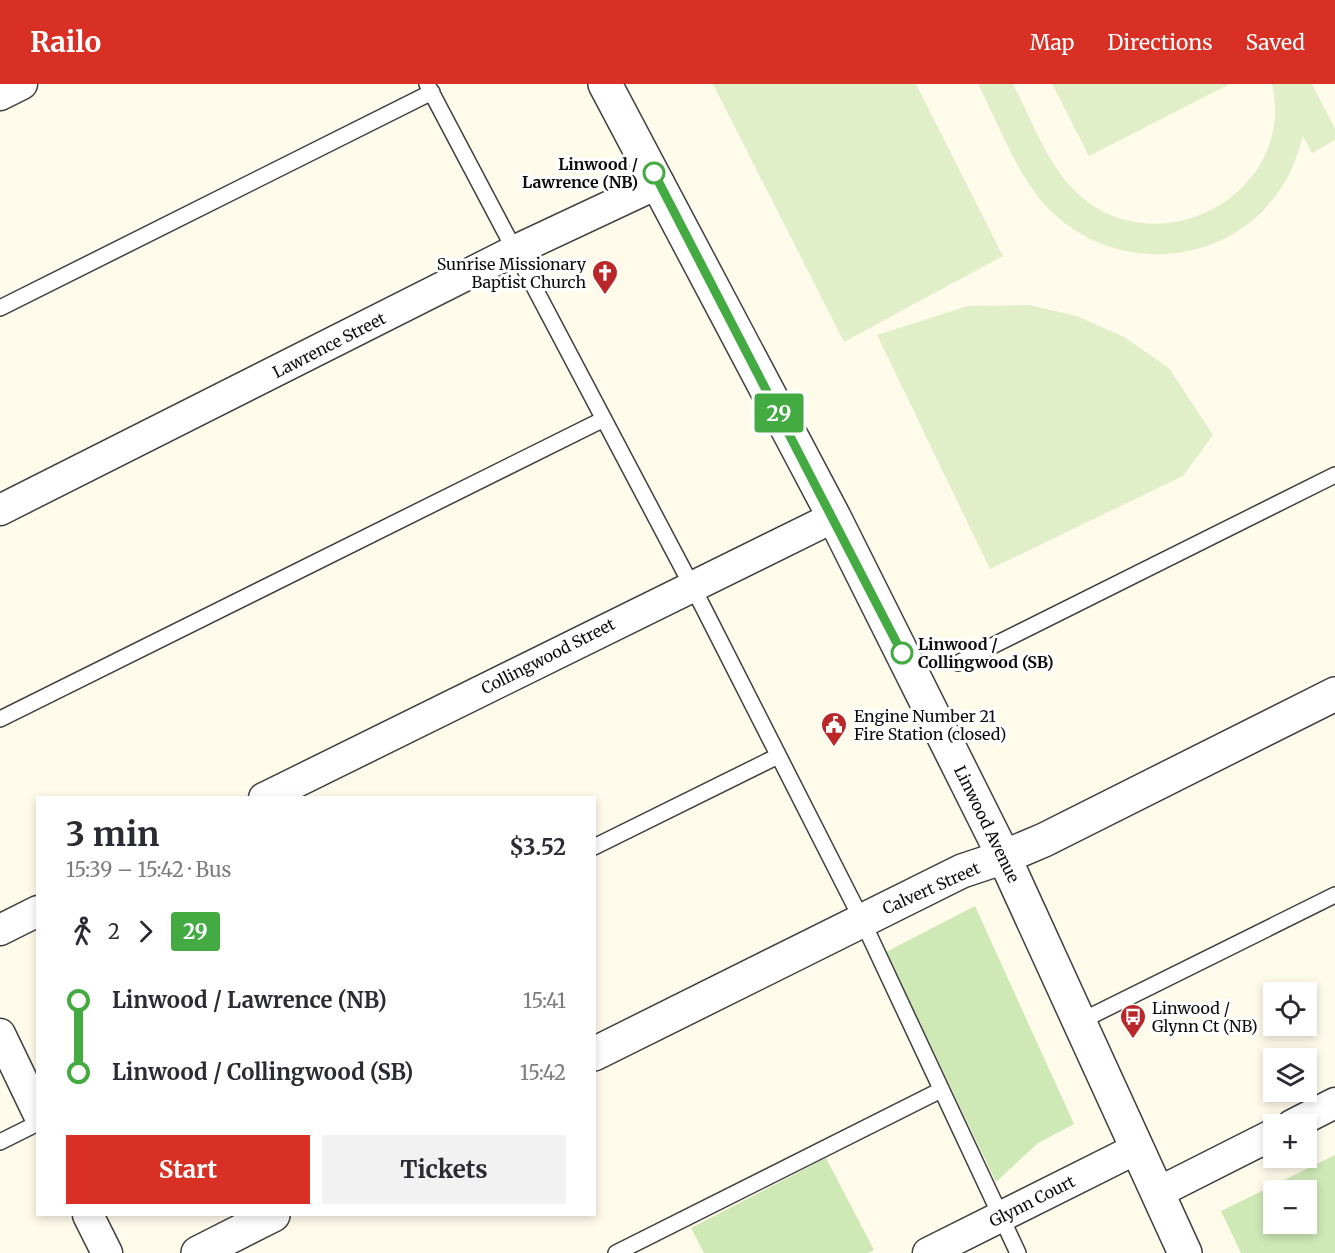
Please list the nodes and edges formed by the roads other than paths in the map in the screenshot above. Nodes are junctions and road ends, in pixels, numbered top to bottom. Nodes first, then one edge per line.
1 (22, 84) edge
2 (605, 84) edge
3 (430, 88) edge
4 (0, 95) edge
5 (659, 183) junction
6 (514, 251) junction
7 (0, 308) edge
8 (604, 419) junction
9 (1335, 475) edge
10 (0, 510) edge
11 (834, 517) junction
12 (692, 585) junction
13 (958, 663) dead end
14 (1335, 694) edge
15 (0, 719) edge
16 (778, 756) junction
17 (268, 796) edge
18 (596, 846) edge
19 (1004, 857) junction
20 (1335, 895) edge
21 (36, 912) edge
22 (862, 920) junction
23 (0, 930) edge
24 (1079, 1022) junction
25 (0, 1034) edge
26 (596, 1053) edge
27 (941, 1090) junction
28 (1335, 1103) edge
29 (36, 1109) edge
30 (1314, 1114) edge
31 (36, 1124) edge
32 (1263, 1140) edge
33 (0, 1142) edge
34 (1136, 1149) junction
35 (1157, 1193) junction
36 (88, 1216) edge
37 (271, 1216) edge
38 (1000, 1217) junction
39 (107, 1253) edge
40 (198, 1253) edge
41 (616, 1253) edge
42 (928, 1253) edge
43 (1018, 1253) edge
44 (1185, 1253) edge

1 - 4 street
2 - 5 street, Linwood Avenue
3 - 6 lane
3 - 7 lane
5 - 6 street, Lawrence Street
5 - 11 street, Linwood Avenue
6 - 8 lane
6 - 10 street, Lawrence Street
8 - 12 lane
8 - 15 lane
9 - 13 lane
11 - 12 street, Collingwood Street
11 - 19 street, Linwood Avenue
12 - 16 lane
12 - 17 street, Collingwood Street
14 - 19 street, Calvert Street
16 - 18 lane
16 - 22 lane
19 - 22 street, Calvert Street
19 - 24 street, Linwood Avenue
20 - 24 lane
21 - 23 street
22 - 26 street, Calvert Street
22 - 27 lane
24 - 34 street, Linwood Avenue
25 - 29 street
27 - 38 lane
27 - 41 lane
28 - 30 street
31 - 33 lane
32 - 35 street
34 - 35 street, Linwood Avenue
34 - 38 street, Glynn Court
35 - 44 street, Linwood Avenue
36 - 39 street
37 - 40 street
38 - 42 street, Glynn Court
38 - 43 lane

